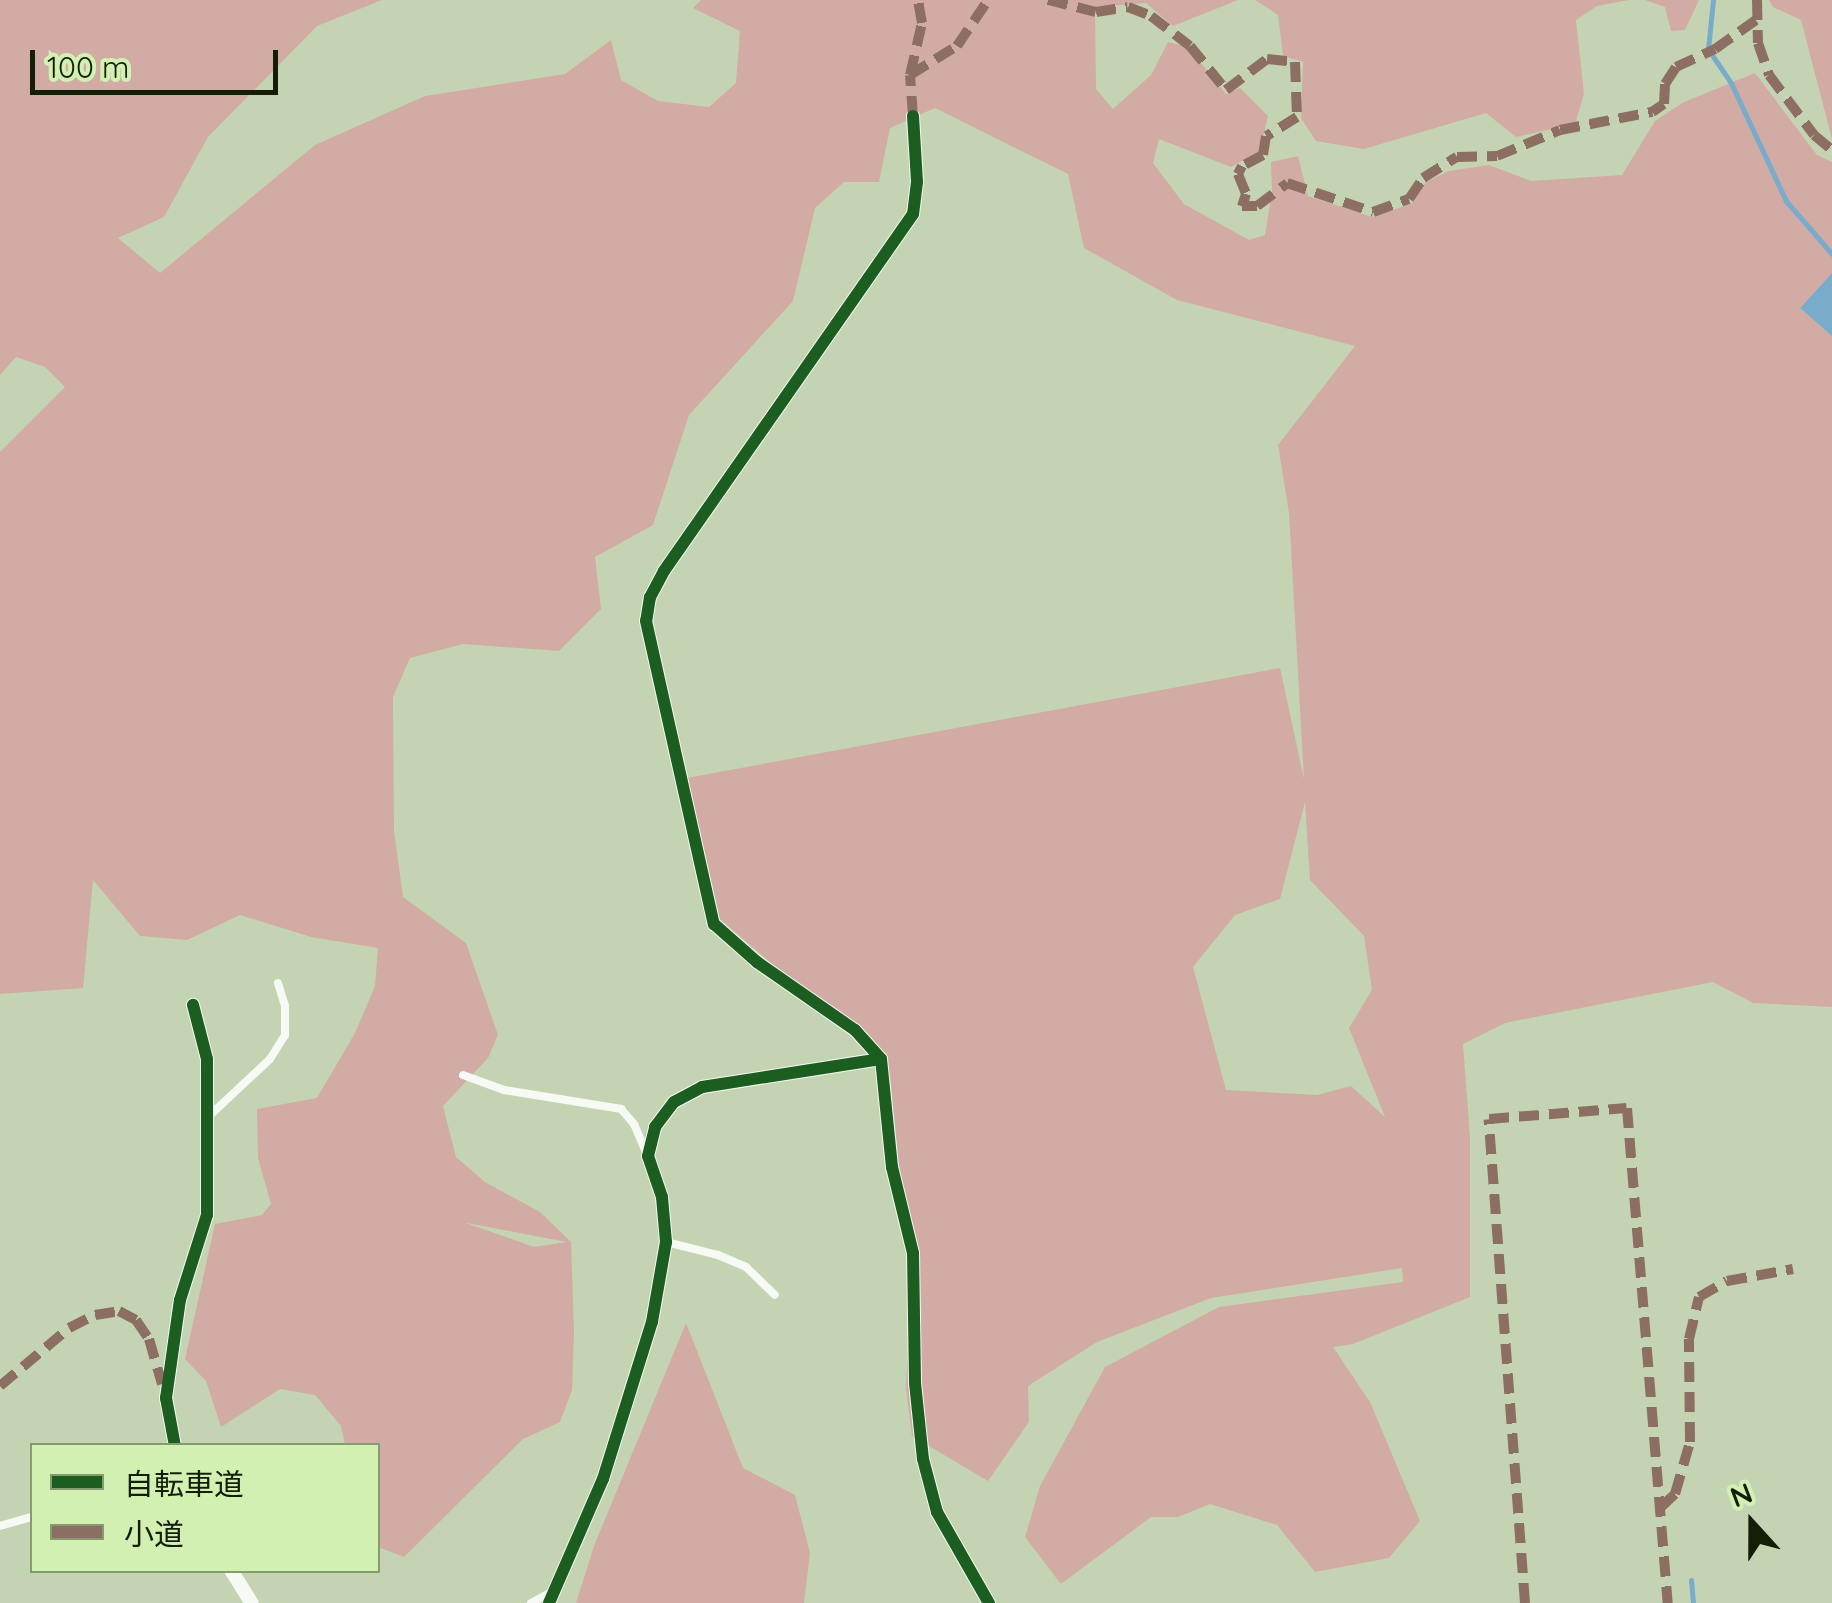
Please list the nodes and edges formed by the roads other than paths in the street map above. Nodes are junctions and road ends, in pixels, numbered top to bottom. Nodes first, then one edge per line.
1 (913, 116) dead end
2 (278, 984) dead end
3 (193, 1005) dead end
4 (881, 1059) junction
5 (463, 1074) dead end
6 (207, 1118) junction
7 (648, 1156) junction
8 (666, 1242) junction
9 (776, 1295) dead end
10 (174, 1443) edge
11 (30, 1518) edge
12 (0, 1526) edge
13 (233, 1573) edge
14 (552, 1597) edge
15 (252, 1603) edge
16 (531, 1603) edge
17 (989, 1603) edge

1 - 4 street
2 - 6 lane
3 - 6 street
4 - 7 street
4 - 17 street
5 - 7 lane
6 - 10 street
7 - 8 street
8 - 9 lane
8 - 14 street
11 - 12 lane
13 - 15 street
14 - 16 lane

